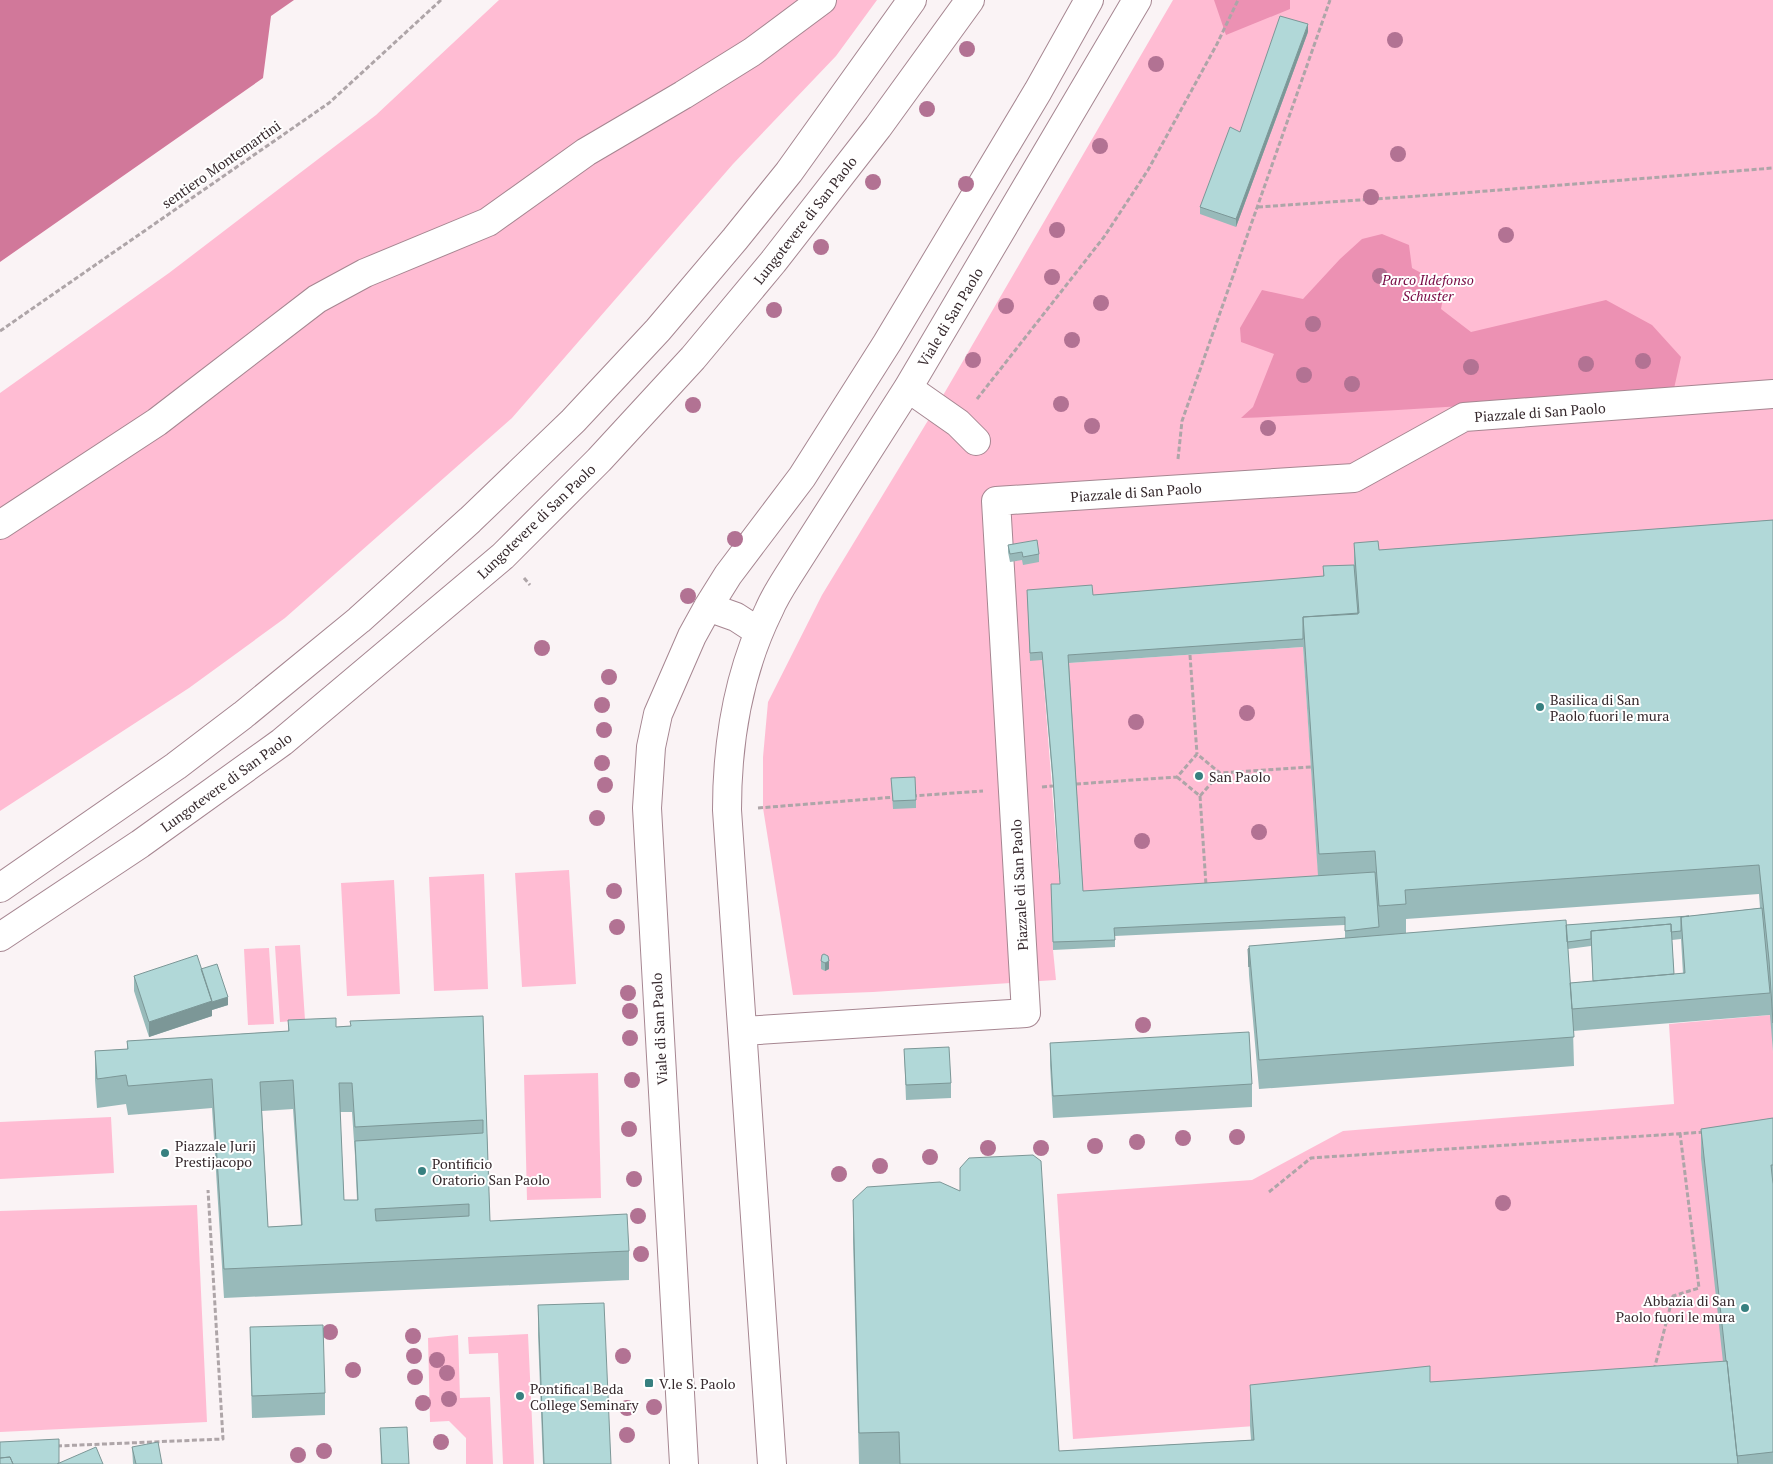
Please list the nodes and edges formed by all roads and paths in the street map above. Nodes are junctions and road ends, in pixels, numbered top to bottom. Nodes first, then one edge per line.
1 (441, 0) edge
2 (822, 0) edge
3 (912, 0) edge
4 (970, 0) edge
5 (1089, 0) edge
6 (1137, 0) edge
7 (1238, 0) edge
8 (1330, 0) edge
9 (1773, 168) edge
10 (1258, 207) junction
11 (0, 331) edge
12 (908, 388) junction
13 (1773, 394) edge
14 (967, 432) joint
15 (1174, 490) junction
16 (0, 525) edge
17 (708, 607) junction
18 (759, 632) junction
19 (1190, 654) edge
20 (1197, 754) junction
21 (1311, 767) edge
22 (1220, 773) junction
23 (1177, 777) junction
24 (1076, 784) edge
25 (984, 791) dead end
26 (1200, 796) junction
27 (900, 797) edge
28 (908, 797) edge
29 (727, 810) junction
30 (0, 888) edge
31 (1206, 891) edge
32 (0, 937) edge
33 (743, 1031) junction
34 (1710, 1132) edge
35 (1680, 1133) junction
36 (208, 1190) dead end
37 (1269, 1192) dead end
38 (1652, 1378) edge
39 (55, 1446) edge
40 (684, 1464) edge
41 (772, 1464) edge

1 - 11 path, sentiero Montemartini
2 - 16 street
3 - 30 street
4 - 32 street, Lungotevere di San Paolo
5 - 17 street, Viale di San Paolo
6 - 12 street, Viale di San Paolo
7 - 14 path
8 - 10 path
9 - 10 path
10 - 15 path
12 - 14 street
12 - 18 street, Viale di San Paolo
13 - 15 street, Piazzale di San Paolo
15 - 33 street, Piazzale di San Paolo
17 - 18 street
17 - 40 street, Viale di San Paolo
18 - 29 street, Viale di San Paolo
19 - 20 path
20 - 22 path
20 - 23 path
21 - 22 path
22 - 26 path
23 - 24 path
23 - 26 path
25 - 28 path
26 - 31 path
27 - 29 path
29 - 33 street, Viale di San Paolo
33 - 41 street, Viale di San Paolo
34 - 35 path
35 - 37 path
35 - 38 path
36 - 39 path

